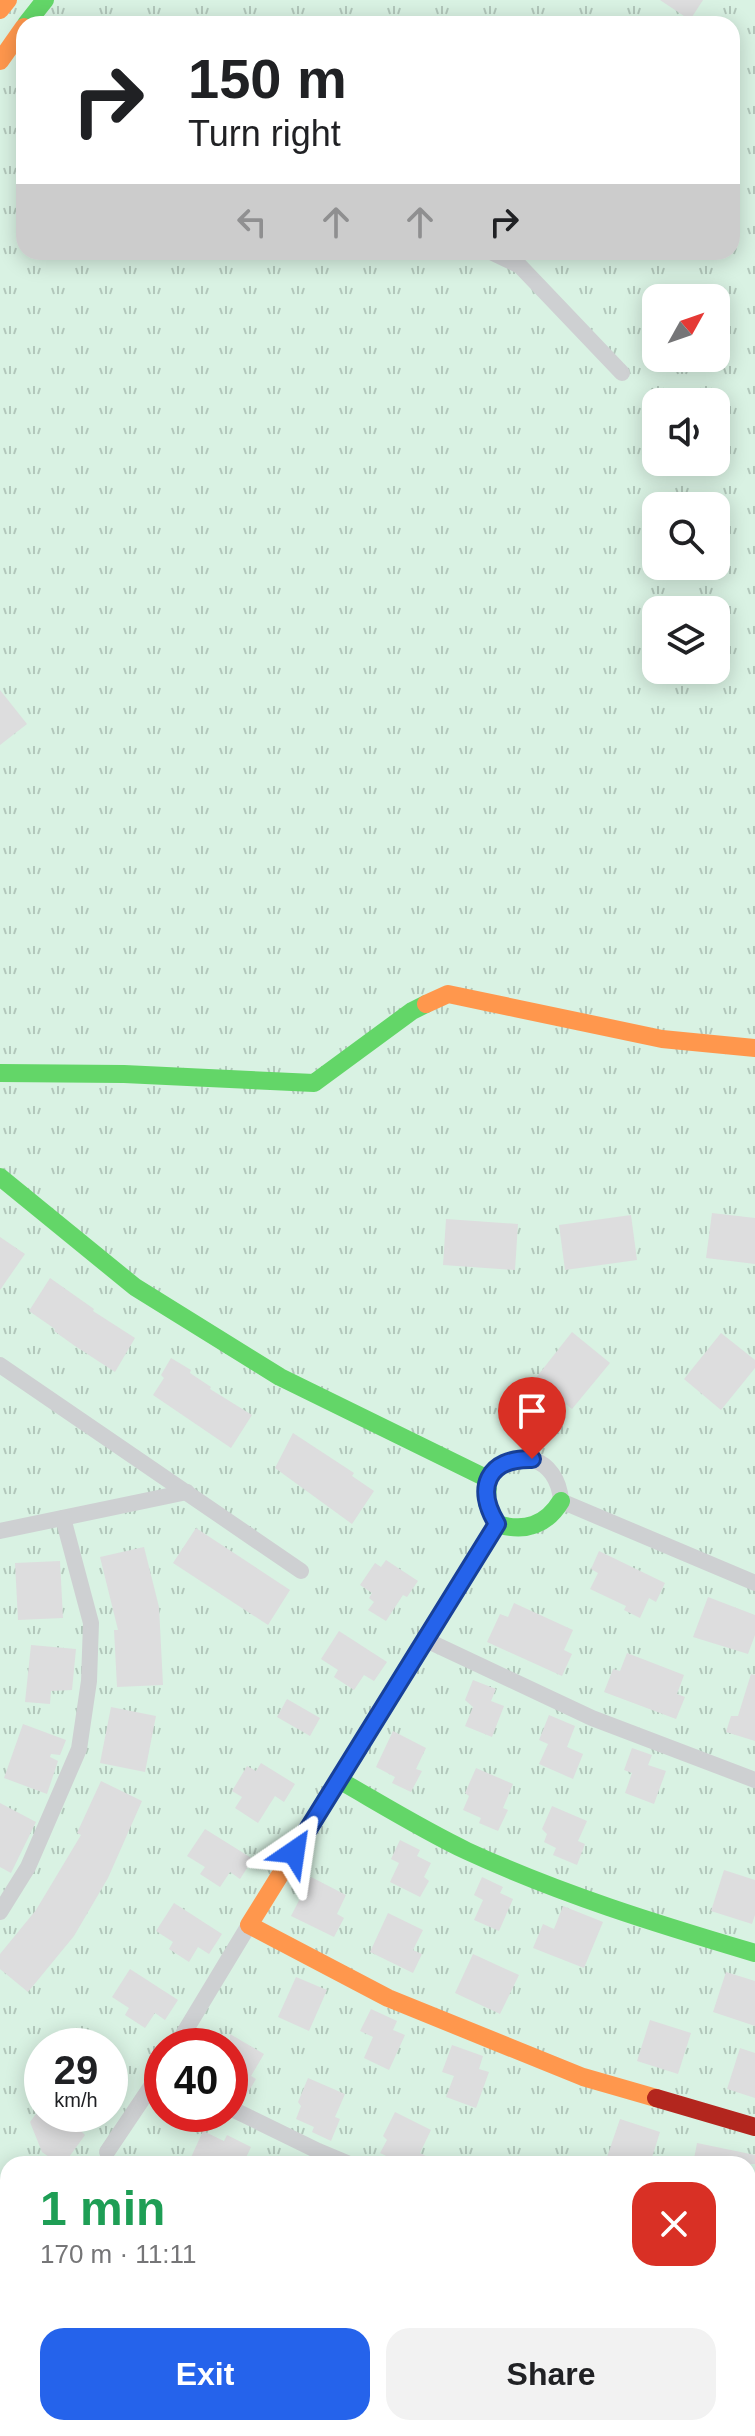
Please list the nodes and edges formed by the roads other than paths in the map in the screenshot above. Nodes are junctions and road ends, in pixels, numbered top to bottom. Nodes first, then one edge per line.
1 (8, 0) edge
2 (0, 10) edge
3 (16, 40) edge
4 (0, 61) edge
5 (508, 260) edge
6 (622, 373) dead end
7 (755, 1048) edge
8 (0, 1073) edge
9 (0, 1177) edge
10 (0, 1365) edge
11 (488, 1479) junction
12 (187, 1492) junction
13 (561, 1501) junction
14 (63, 1518) junction
15 (497, 1524) junction
16 (0, 1531) edge
17 (301, 1571) dead end
18 (755, 1583) edge
19 (426, 1640) junction
20 (339, 1780) junction
21 (755, 1780) edge
22 (0, 1912) edge
23 (249, 1925) junction
24 (755, 1953) edge
25 (187, 2028) edge
26 (144, 2097) edge
27 (248, 2117) edge
28 (755, 2127) edge
29 (107, 2152) dead end
30 (330, 2156) edge

1 - 2 street
3 - 4 street
5 - 6 street
7 - 8 street
9 - 11 street
10 - 12 street
11 - 13 street
11 - 15 street
12 - 14 street
12 - 17 street
13 - 15 street
13 - 18 street
14 - 16 street
14 - 22 street
15 - 19 street
19 - 20 street
19 - 21 street
20 - 23 street
20 - 24 street
23 - 25 street
23 - 28 street
26 - 29 street
27 - 30 street

